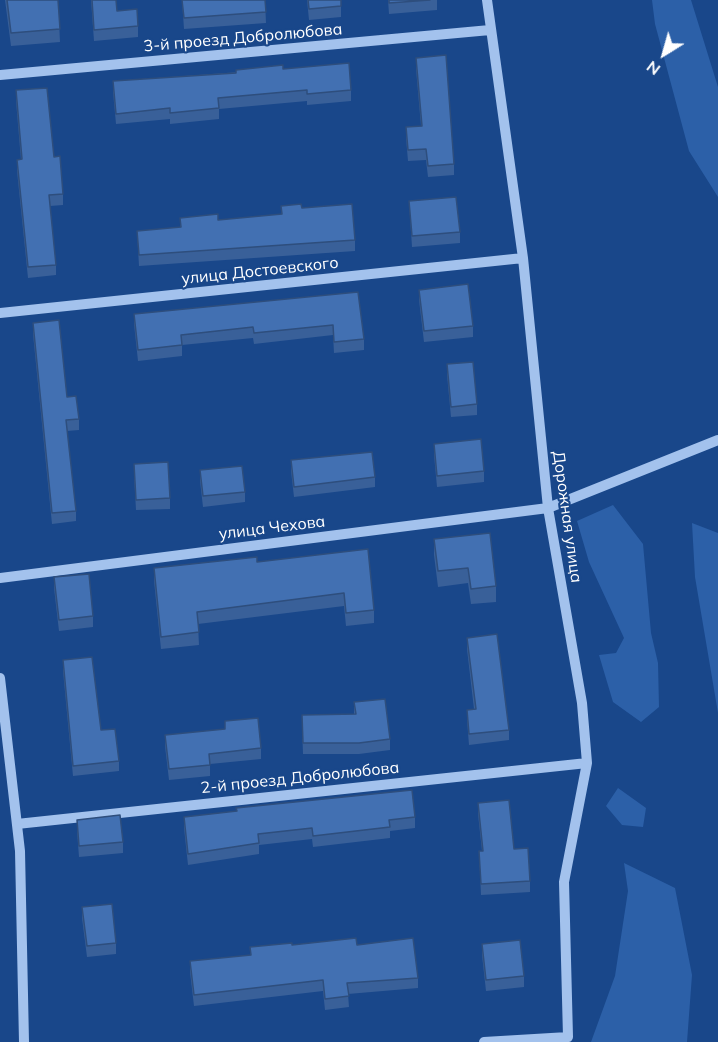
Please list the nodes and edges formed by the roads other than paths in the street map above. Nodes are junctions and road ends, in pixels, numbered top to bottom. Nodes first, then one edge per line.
1 (487, 0) edge
2 (490, 30) junction
3 (0, 75) edge
4 (523, 258) junction
5 (0, 313) edge
6 (718, 440) edge
7 (548, 508) junction
8 (0, 578) edge
9 (0, 678) edge
10 (587, 763) junction
11 (16, 824) junction
12 (24, 1042) edge
13 (484, 1042) edge

1 - 2 street, Дорожная улица
2 - 3 street, 3-й проезд Добролюбова
2 - 4 street, Дорожная улица
4 - 5 street, улица Достоевского
4 - 7 street, Дорожная улица
6 - 7 street, улица Чехова
7 - 8 street, улица Чехова
7 - 10 street, Дорожная улица
9 - 11 street
10 - 11 street, 2-й проезд Добролюбова
10 - 13 street, Дорожная улица
11 - 12 street

